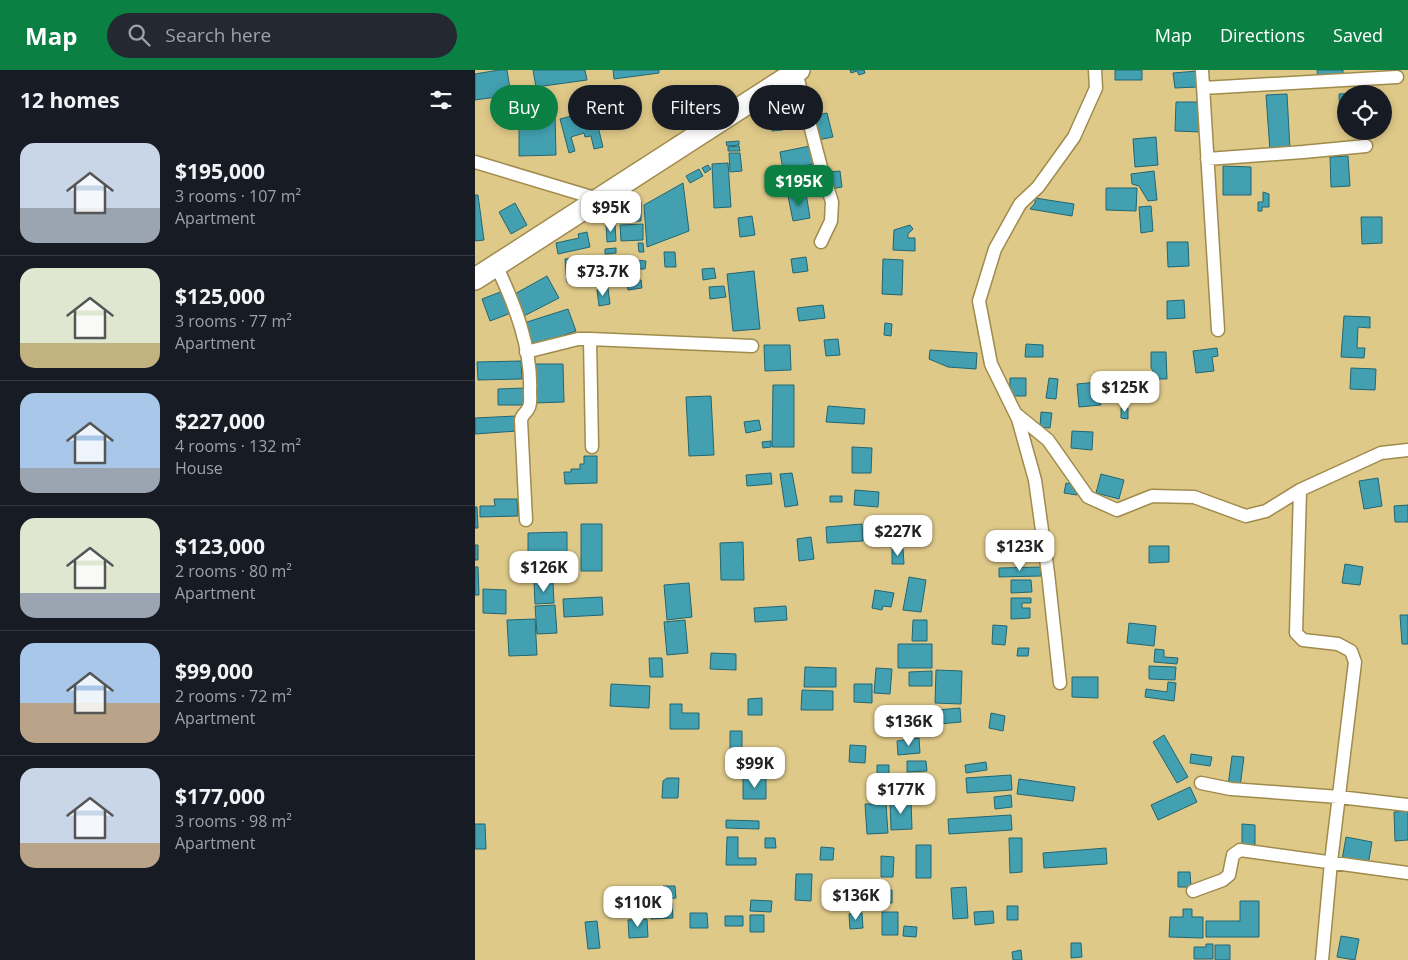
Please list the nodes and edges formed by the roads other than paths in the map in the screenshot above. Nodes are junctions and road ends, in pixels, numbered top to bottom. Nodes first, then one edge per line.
1 (1095, 70) edge
2 (1202, 70) edge
3 (798, 71) edge
4 (1397, 77) dead end
5 (1203, 88) junction
6 (1366, 146) dead end
7 (1207, 159) junction
8 (475, 162) edge
9 (598, 199) junction
10 (821, 242) dead end
11 (496, 265) junction
12 (475, 279) edge
13 (1218, 330) dead end
14 (590, 338) junction
15 (752, 346) dead end
16 (526, 352) junction
17 (1015, 412) junction
18 (592, 447) dead end
19 (1408, 450) edge
20 (1300, 490) junction
21 (526, 520) dead end
22 (1060, 683) dead end
23 (1201, 783) dead end
24 (1339, 797) junction
25 (1408, 805) edge
26 (1331, 862) junction
27 (1408, 873) edge
28 (1193, 890) dead end
29 (1322, 960) edge

1 - 17 street
2 - 5 street
3 - 9 highway
3 - 10 street
4 - 5 street
5 - 7 street
6 - 7 street
7 - 13 street
8 - 9 street
9 - 11 highway
11 - 12 highway
11 - 16 street
14 - 15 street
14 - 16 street
14 - 18 street
16 - 21 street
17 - 20 street
17 - 22 street
19 - 20 street
20 - 24 street
23 - 24 street
24 - 25 street
24 - 26 street
26 - 27 street
26 - 28 street
26 - 29 street

